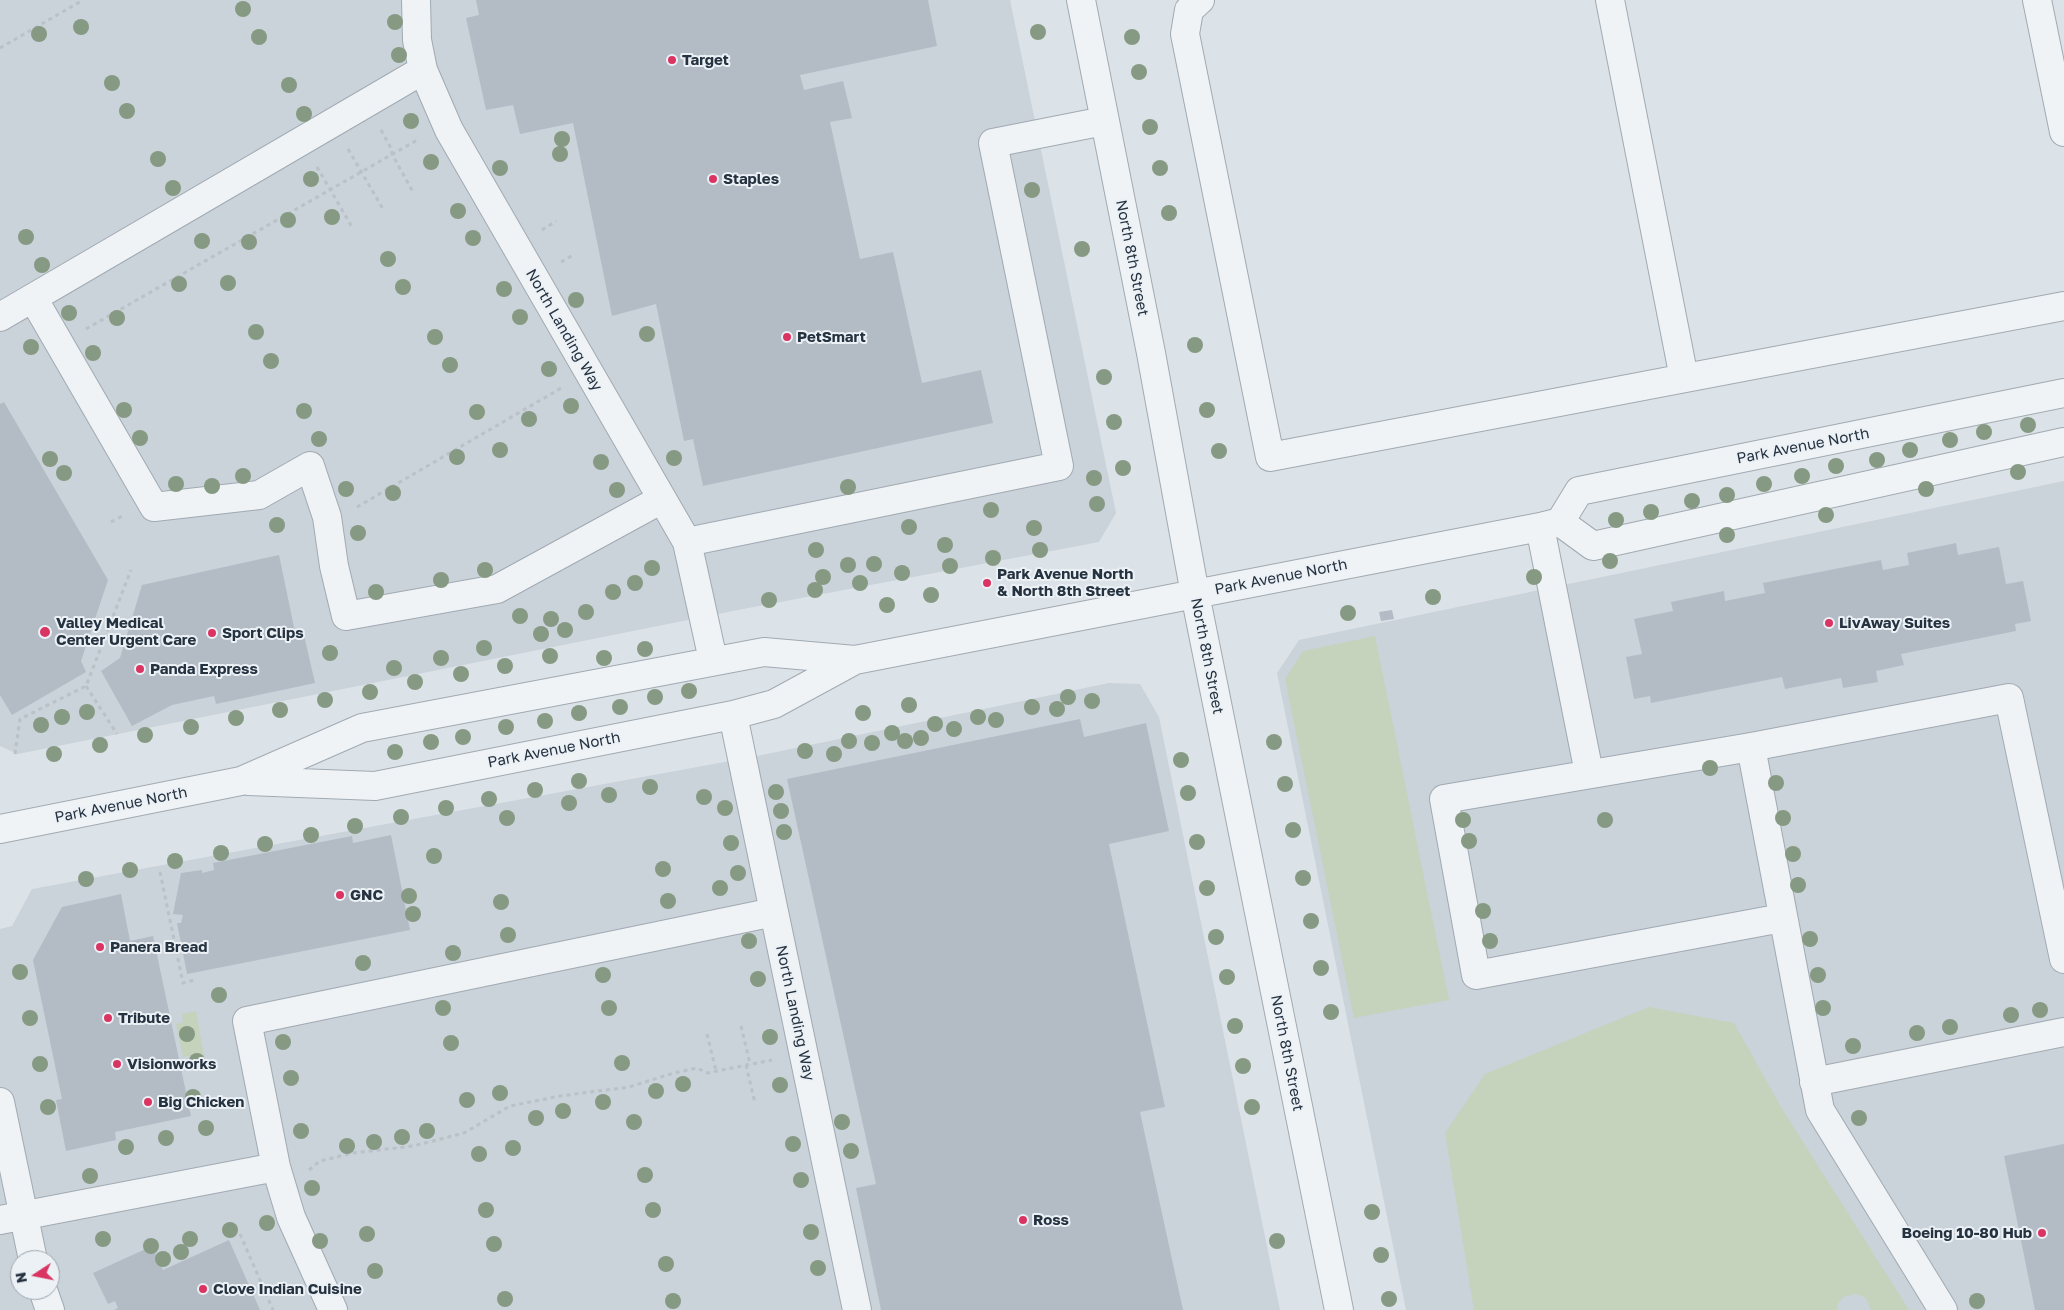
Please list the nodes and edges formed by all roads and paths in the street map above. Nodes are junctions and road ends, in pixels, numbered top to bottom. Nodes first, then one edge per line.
1 (83, 0) edge
2 (416, 0) edge
3 (1081, 0) edge
4 (1200, 0) edge
5 (1610, 0) edge
6 (2037, 0) edge
7 (0, 48) edge
8 (423, 70) junction
9 (1104, 121) junction
10 (2064, 132) edge
11 (424, 136) dead end
12 (391, 148) dead end
13 (392, 154) junction
14 (358, 167) dead end
15 (361, 172) junction
16 (328, 185) dead end
17 (330, 190) junction
18 (413, 192) dead end
19 (383, 209) dead end
20 (352, 227) dead end
21 (33, 298) junction
22 (2064, 306) edge
23 (0, 317) edge
24 (85, 330) dead end
25 (1684, 378) junction
26 (568, 384) dead end
27 (2064, 393) edge
28 (2064, 442) edge
29 (662, 499) junction
30 (357, 507) dead end
31 (1550, 524) junction
32 (687, 542) junction
33 (131, 570) dead end
34 (1195, 594) junction
35 (713, 660) junction
36 (855, 660) junction
37 (86, 686) junction
38 (733, 715) junction
39 (117, 734) dead end
40 (1751, 747) junction
41 (15, 754) dead end
42 (1589, 773) junction
43 (241, 781) junction
44 (0, 829) edge
45 (160, 872) dead end
46 (774, 912) junction
47 (1782, 918) junction
48 (2064, 959) edge
49 (195, 980) dead end
50 (741, 1026) dead end
51 (2064, 1032) edge
52 (707, 1034) dead end
53 (778, 1058) dead end
54 (748, 1064) junction
55 (716, 1071) junction
56 (1814, 1082) junction
57 (0, 1102) edge
58 (755, 1103) dead end
59 (276, 1167) junction
60 (302, 1176) dead end
61 (12, 1218) edge
62 (240, 1234) dead end
63 (28, 1250) edge
64 (273, 1310) edge
65 (333, 1310) edge
66 (856, 1310) edge
67 (1338, 1310) edge
68 (1943, 1310) edge

1 - 7 path
2 - 8 street, North Landing Way
3 - 9 street, North 8th Street
4 - 25 street
5 - 25 street
6 - 10 street
8 - 21 street
8 - 29 street, North Landing Way
9 - 32 street
9 - 34 street, North 8th Street
11 - 13 path
12 - 13 path
13 - 15 path
13 - 18 path
14 - 15 path
15 - 17 path
15 - 19 path
16 - 17 path
17 - 20 path
17 - 24 path
21 - 23 street
21 - 29 street
22 - 25 street
26 - 30 path
27 - 31 street, Park Avenue North
28 - 31 street
29 - 32 street, North Landing Way
31 - 34 street, Park Avenue North
31 - 42 street
32 - 35 street, North Landing Way
33 - 37 path
34 - 36 street, Park Avenue North
34 - 67 street, North 8th Street
35 - 36 street, Park Avenue North
35 - 43 street, Park Avenue North
36 - 38 street, Park Avenue North
37 - 39 path
37 - 41 path
38 - 43 street, Park Avenue North
38 - 46 street, North Landing Way
40 - 42 street
40 - 47 street
40 - 48 street
42 - 47 street
43 - 44 street, Park Avenue North
45 - 49 path
46 - 59 street
46 - 66 street, North Landing Way
47 - 56 street
50 - 54 path
51 - 56 street
52 - 55 path
53 - 54 path
54 - 55 path
54 - 58 path
55 - 60 path
56 - 68 street
57 - 61 street
59 - 61 street
59 - 65 street
61 - 63 street
62 - 64 path

